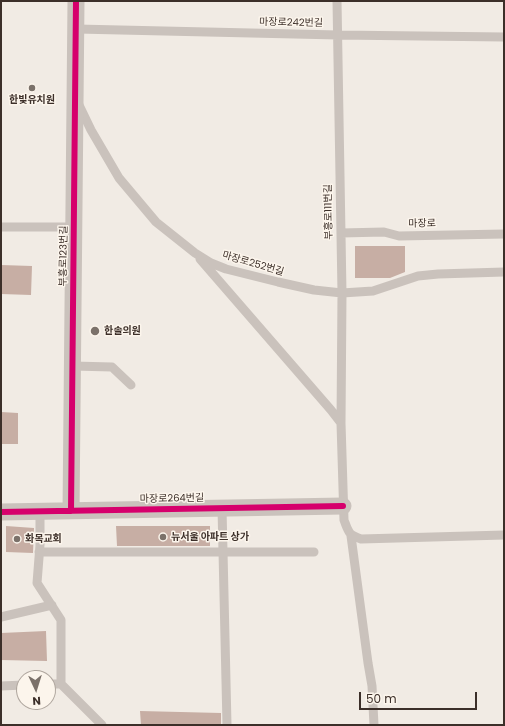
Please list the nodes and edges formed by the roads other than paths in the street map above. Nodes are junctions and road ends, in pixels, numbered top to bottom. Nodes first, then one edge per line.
1 (76, 1) edge
2 (337, 1) edge
3 (77, 29) junction
4 (338, 35) junction
5 (504, 37) edge
6 (76, 98) junction
7 (1, 227) edge
8 (74, 227) junction
9 (341, 233) junction
10 (504, 234) edge
11 (195, 253) junction
12 (504, 272) edge
13 (342, 293) junction
14 (73, 366) junction
15 (131, 385) dead end
16 (341, 423) junction
17 (343, 506) junction
18 (222, 508) junction
19 (71, 511) junction
20 (1, 512) edge
21 (40, 512) junction
22 (504, 535) edge
23 (351, 536) junction
24 (39, 552) junction
25 (314, 552) dead end
26 (224, 553) junction
27 (52, 605) junction
28 (1, 617) edge
29 (56, 684) edge
30 (61, 684) junction
31 (16, 685) edge
32 (1, 686) edge
33 (102, 725) edge
34 (227, 725) edge
35 (374, 725) edge

1 - 3 street, 부흥로123번길
2 - 4 lane, 부흥로111번길
3 - 4 lane, 마장로242번길
3 - 6 street, 부흥로123번길
4 - 5 lane, 마장로242번길
4 - 9 lane, 부흥로111번길
6 - 8 street, 부흥로123번길
6 - 11 lane, 마장로252번길
7 - 8 lane, 부흥로123번길
8 - 14 street, 부흥로123번길
9 - 10 lane, 마장로
9 - 13 lane, 부흥로111번길
11 - 13 lane, 마장로252번길
11 - 16 lane
12 - 13 lane, 마장로252번길
13 - 16 lane, 부흥로111번길
14 - 15 lane
14 - 19 street, 부흥로123번길
16 - 17 lane, 부흥로111번길
17 - 18 street, 마장로264번길
17 - 23 lane
18 - 19 street, 마장로264번길
18 - 26 lane
19 - 21 street, 마장로264번길
20 - 21 street, 마장로264번길
21 - 24 lane
22 - 23 lane
23 - 35 lane
24 - 26 lane
24 - 27 lane
25 - 26 lane
26 - 34 lane
27 - 28 lane
27 - 30 lane
29 - 30 lane
30 - 33 lane
31 - 32 lane

